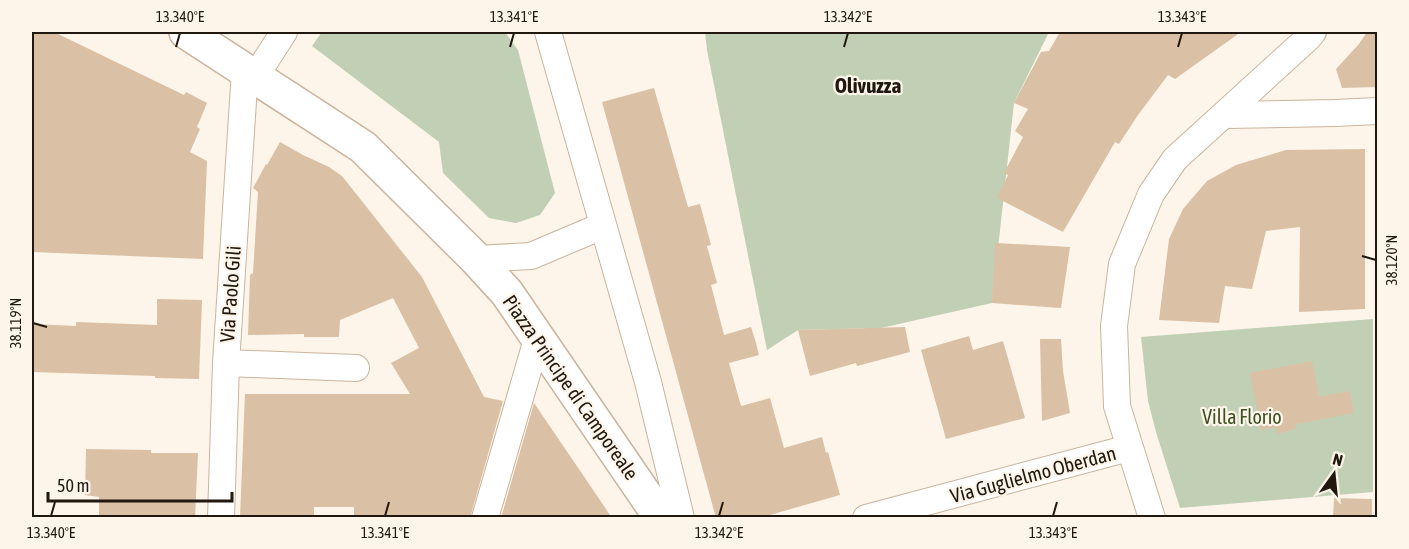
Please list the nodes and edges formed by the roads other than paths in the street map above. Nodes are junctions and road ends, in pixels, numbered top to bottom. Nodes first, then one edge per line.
1 (186, 32) edge
2 (284, 32) edge
3 (1313, 32) edge
4 (547, 33) edge
5 (250, 73) junction
6 (1377, 111) edge
7 (1225, 115) junction
8 (602, 226) junction
9 (476, 259) junction
10 (538, 336) junction
11 (226, 363) junction
12 (356, 368) dead end
13 (1129, 448) junction
14 (221, 518) edge
15 (485, 518) edge
16 (661, 518) edge
17 (681, 518) edge
18 (866, 518) edge
19 (1152, 518) edge

1 - 5 street, Piazza Principe di Camporeale
2 - 5 street
3 - 7 street
4 - 8 street, Piazza Principe di Camporeale
5 - 9 street, Piazza Principe di Camporeale
5 - 11 street, Via Paolo Gili
6 - 7 street
7 - 13 street
8 - 9 street
8 - 17 street, Piazza Principe di Camporeale
9 - 10 street, Piazza Principe di Camporeale
10 - 15 street
10 - 16 street, Piazza Principe di Camporeale
11 - 12 street
11 - 14 street, Via Paolo Gili
13 - 18 street, Via Guglielmo Oberdan
13 - 19 street

